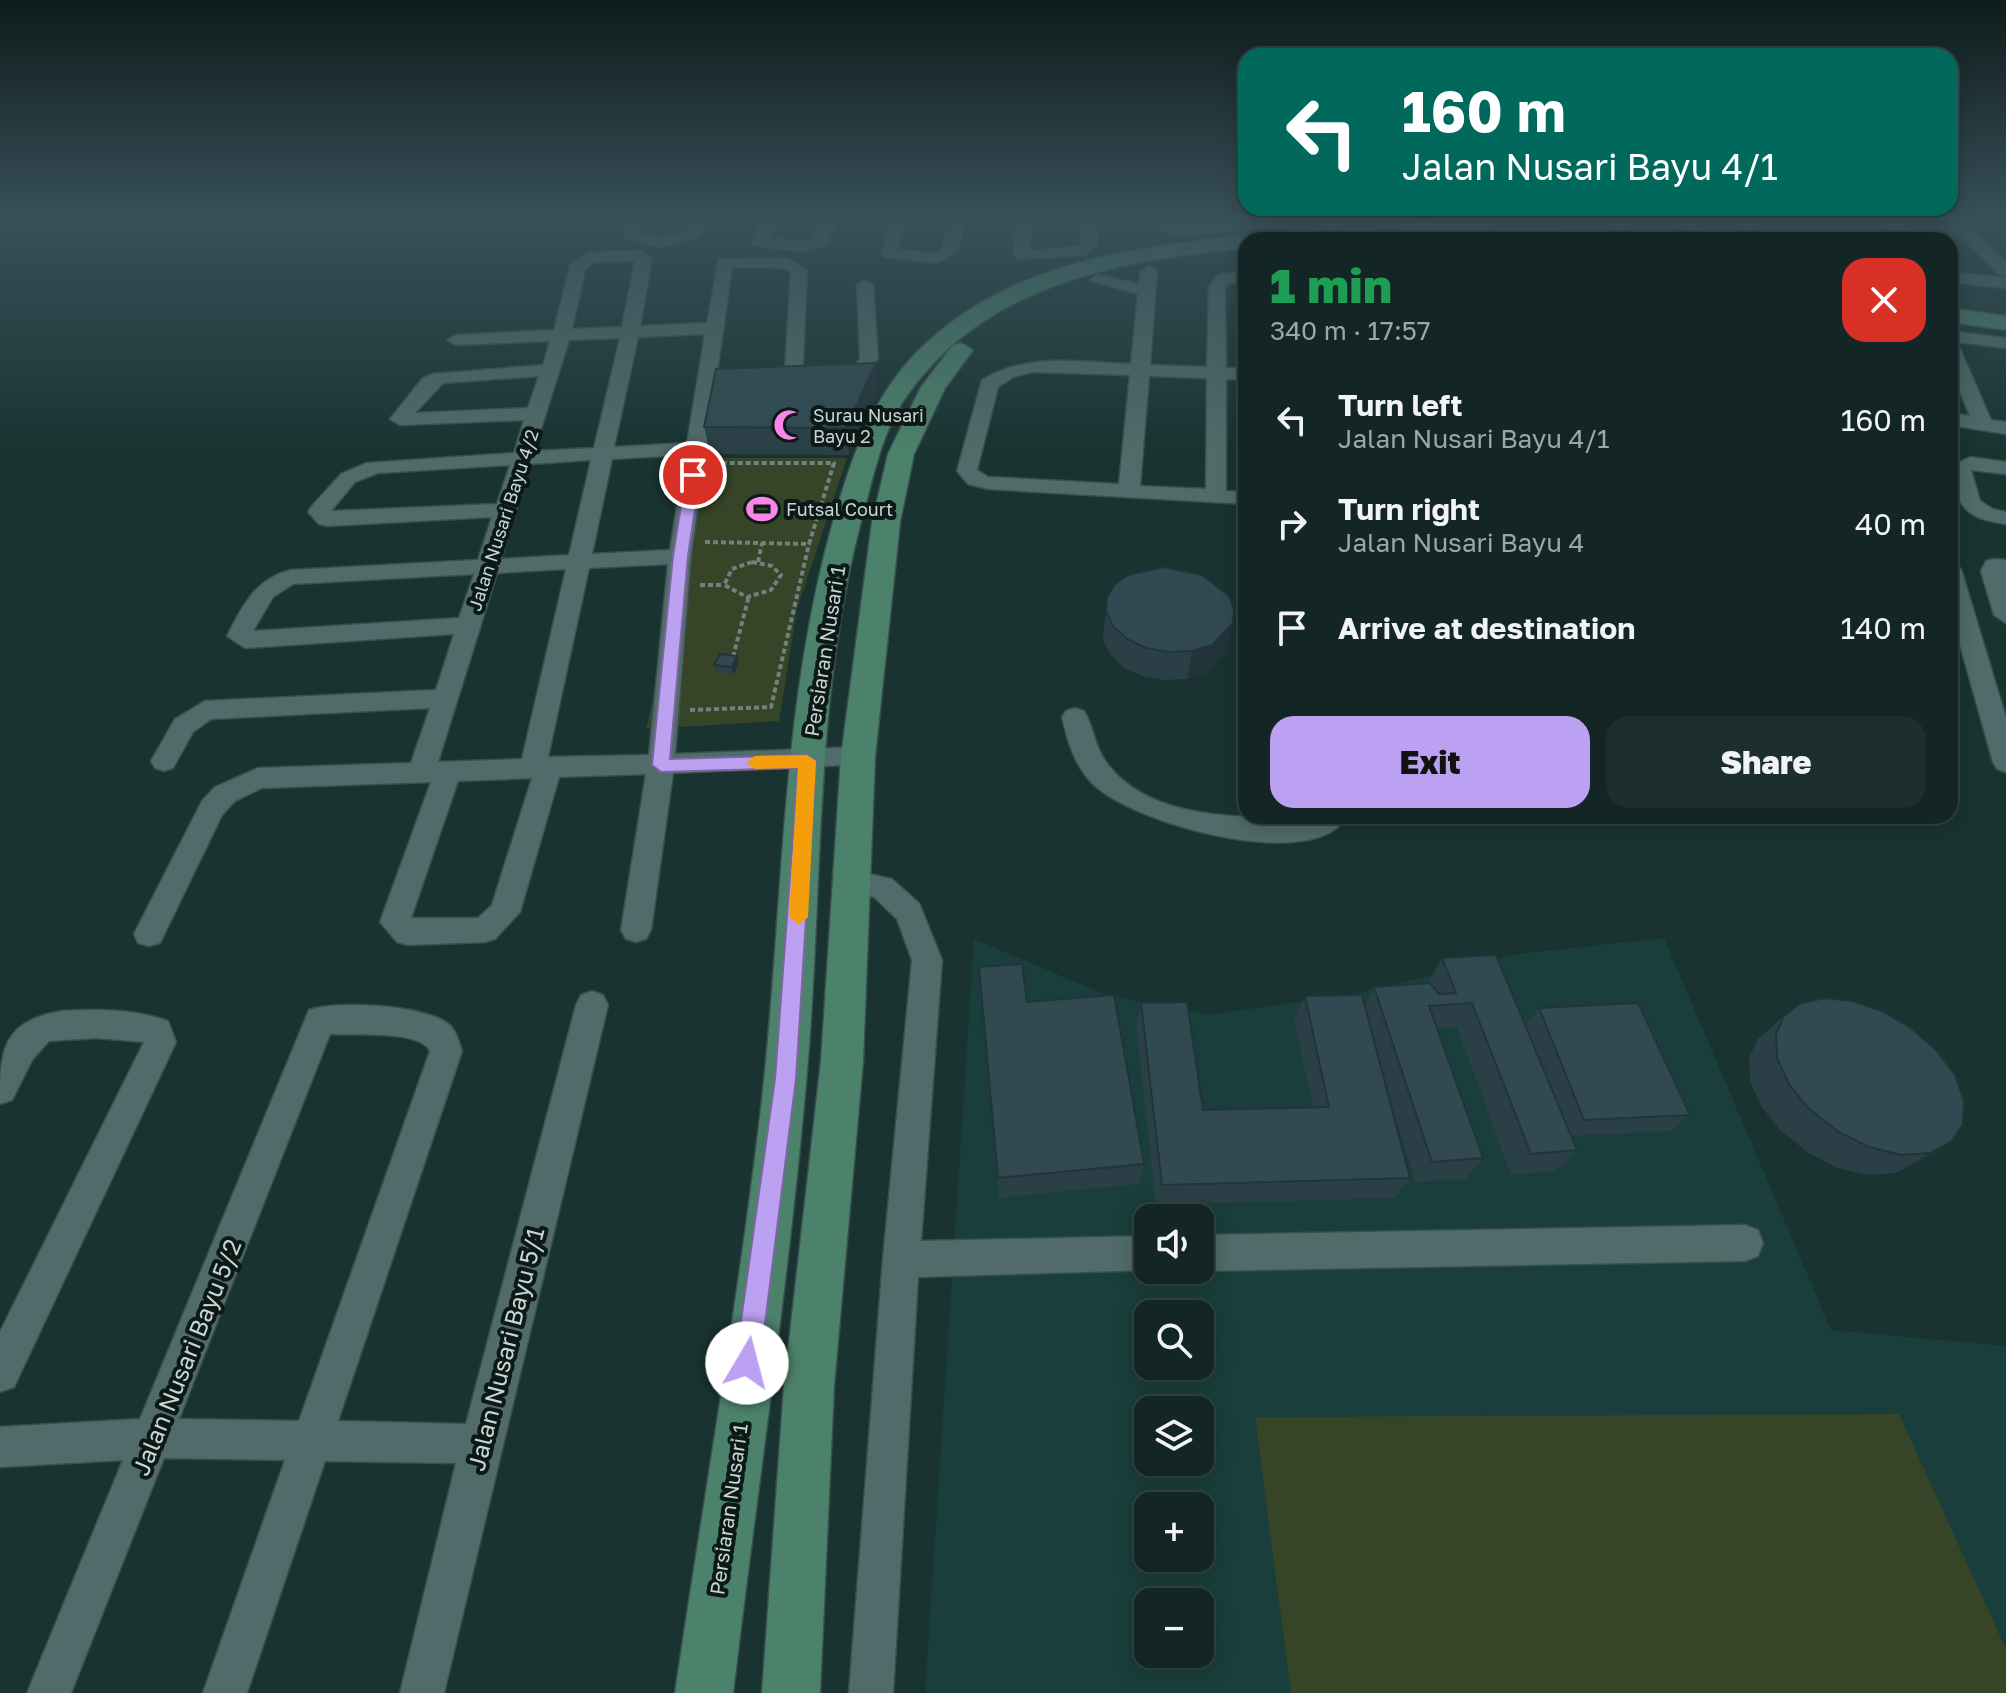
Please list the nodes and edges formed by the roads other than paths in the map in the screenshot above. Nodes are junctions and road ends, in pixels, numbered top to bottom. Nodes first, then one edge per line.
1 (571, 294) edge
2 (637, 294) edge
3 (718, 294) edge
4 (796, 294) edge
5 (865, 294) edge
6 (1011, 294) edge
7 (1053, 294) edge
8 (1146, 294) edge
9 (1218, 294) edge
10 (1958, 300) edge
11 (2006, 306) edge
12 (1958, 316) edge
13 (2006, 323) edge
14 (713, 328) junction
15 (630, 331) junction
16 (562, 333) junction
17 (1958, 337) edge
18 (456, 340) dead end
19 (2006, 343) edge
20 (1958, 364) edge
21 (1139, 369) junction
22 (550, 370) junction
23 (1218, 373) junction
24 (1238, 374) edge
25 (536, 414) junction
26 (1958, 420) edge
27 (1983, 424) junction
28 (2006, 428) edge
29 (697, 448) junction
30 (603, 454) junction
31 (522, 459) junction
32 (2006, 468) edge
33 (1129, 491) junction
34 (1216, 496) junction
35 (1238, 497) edge
36 (505, 510) junction
37 (1996, 516) edge
38 (691, 556) junction
39 (579, 562) junction
40 (486, 567) junction
41 (2006, 567) edge
42 (1958, 597) edge
43 (2006, 615) edge
44 (469, 625) junction
45 (445, 698) junction
46 (1075, 717) dead end
47 (858, 757) junction
48 (164, 761) dead end
49 (807, 761) junction
50 (2006, 762) edge
51 (661, 765) junction
52 (541, 768) junction
53 (436, 770) junction
54 (1318, 824) edge
55 (850, 882) junction
56 (636, 930) dead end
57 (149, 934) dead end
58 (592, 1005) dead end
59 (0, 1089) edge
60 (1745, 1243) dead end
61 (1214, 1253) edge
62 (1134, 1254) edge
63 (901, 1259) junction
64 (0, 1373) edge
65 (155, 1438) junction
66 (314, 1441) junction
67 (481, 1444) junction
68 (0, 1447) edge
69 (49, 1693) edge
70 (225, 1693) edge
71 (422, 1693) edge
72 (704, 1693) edge
73 (791, 1693) edge
74 (871, 1693) edge

1 - 16 street, Jalan Nusari Bayu 4/2
2 - 15 street, Jalan Nusari Bayu 4/2
3 - 14 street
4 - 5 street
6 - 49 main road, Persiaran Nusari 1
7 - 47 main road
8 - 21 street
9 - 23 street
10 - 11 main road
12 - 13 main road
14 - 15 street
14 - 29 street
15 - 16 street
15 - 30 street
16 - 18 street
16 - 22 street, Jalan Nusari Bayu 4/2
17 - 19 street
20 - 27 street
21 - 23 street
21 - 33 street
21 - 33 street
22 - 25 street, Jalan Nusari Bayu 4/2
22 - 25 street
23 - 24 street
23 - 34 street
25 - 31 street, Jalan Nusari Bayu 4/2
26 - 27 street
27 - 28 street
29 - 30 street
29 - 38 street
30 - 31 street
30 - 39 street
31 - 36 street, Jalan Nusari Bayu 4/2
31 - 36 street
32 - 37 street
33 - 34 street
34 - 35 street
36 - 40 street, Jalan Nusari Bayu 4/2
38 - 39 street
38 - 51 street
39 - 40 street
39 - 52 street
40 - 44 street, Jalan Nusari Bayu 4/2
40 - 44 street
41 - 43 street
42 - 50 street
44 - 45 street, Jalan Nusari Bayu 4/2
45 - 48 street
45 - 53 street, Jalan Nusari Bayu 4/2
46 - 54 street
47 - 49 street
47 - 55 main road
49 - 51 street
49 - 72 main road, Persiaran Nusari 1
51 - 52 street
51 - 56 street
52 - 53 street
52 - 53 street, Jalan Nusari Bayu 4/2
53 - 57 street
55 - 63 street
55 - 73 main road
58 - 67 street, Jalan Nusari Bayu 5/1
59 - 64 street
60 - 61 street
62 - 63 street
63 - 74 street
65 - 66 street
65 - 66 street, Jalan Nusari Bayu 5/2
65 - 68 street
65 - 69 street, Jalan Nusari Bayu 5/2
66 - 67 street
66 - 70 street
67 - 71 street, Jalan Nusari Bayu 5/1

